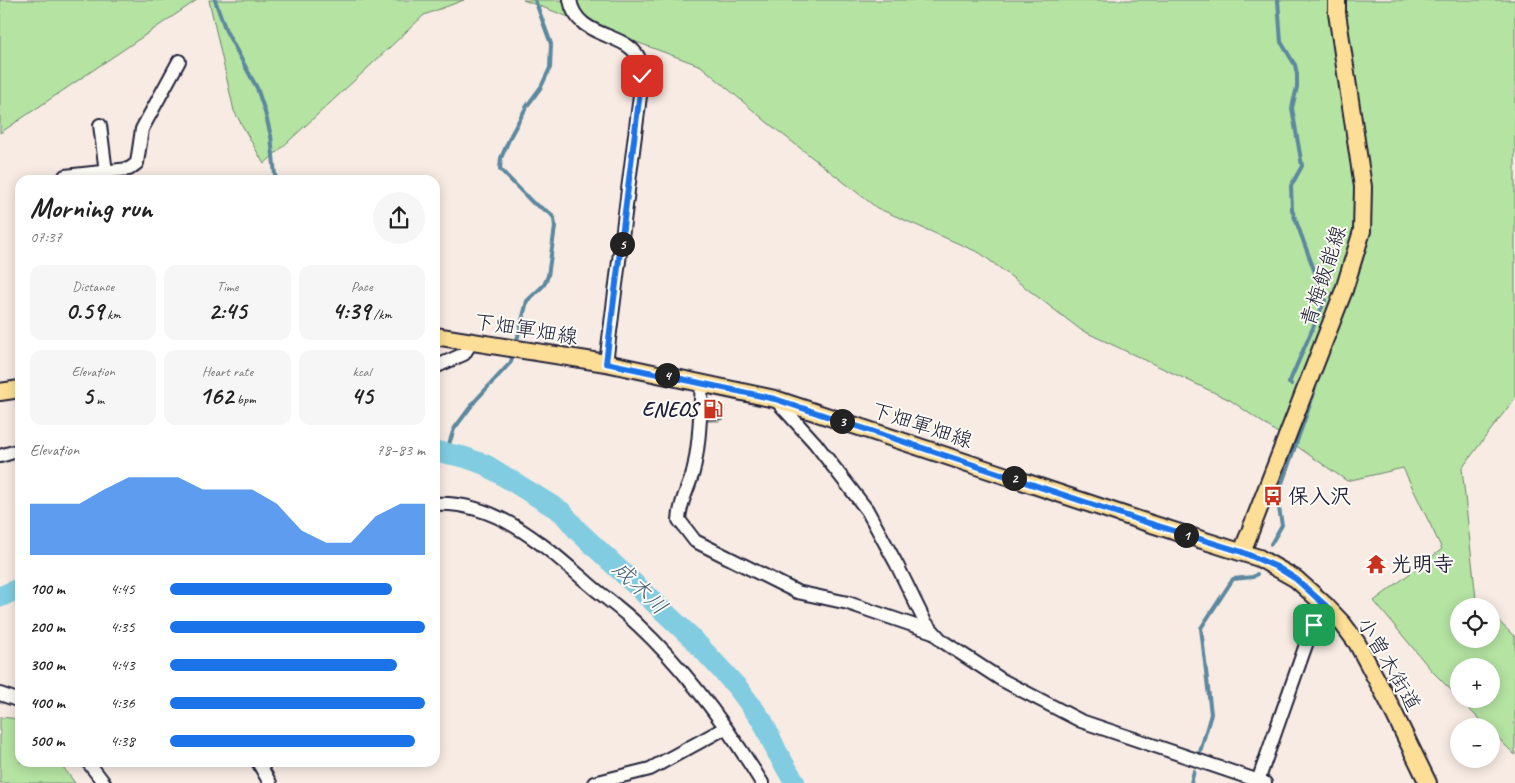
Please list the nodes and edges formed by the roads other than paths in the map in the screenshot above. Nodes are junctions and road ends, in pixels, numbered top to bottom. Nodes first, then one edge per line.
1 (570, 0) edge
2 (1337, 0) edge
3 (179, 61) dead end
4 (100, 125) dead end
5 (106, 175) edge
6 (109, 175) edge
7 (440, 337) edge
8 (472, 342) junction
9 (606, 363) junction
10 (440, 365) edge
11 (702, 383) junction
12 (15, 390) edge
13 (0, 392) edge
14 (775, 399) junction
15 (15, 452) edge
16 (0, 456) edge
17 (440, 504) edge
18 (1242, 552) junction
19 (1326, 606) junction
20 (935, 633) junction
21 (0, 694) edge
22 (15, 699) edge
23 (725, 728) junction
24 (92, 767) edge
25 (261, 767) edge
26 (639, 778) edge
27 (1261, 782) edge
28 (104, 783) edge
29 (270, 783) edge
30 (594, 783) edge
31 (762, 783) edge
32 (1428, 783) edge

1 - 9 street
2 - 18 main road, 青梅飯能線
3 - 6 street
4 - 5 street
7 - 8 main road, 下畑軍畑線
8 - 9 main road, 下畑軍畑線
8 - 10 street
9 - 11 main road, 下畑軍畑線
11 - 14 main road, 下畑軍畑線
11 - 20 street
12 - 13 main road
14 - 18 main road, 下畑軍畑線
14 - 20 street
15 - 16 street
17 - 23 street
18 - 19 main road, 小曽木街道
19 - 27 street
19 - 32 main road, 小曽木街道
20 - 27 street
21 - 22 street
23 - 26 street
23 - 31 street
24 - 28 street
25 - 29 street
26 - 30 street

